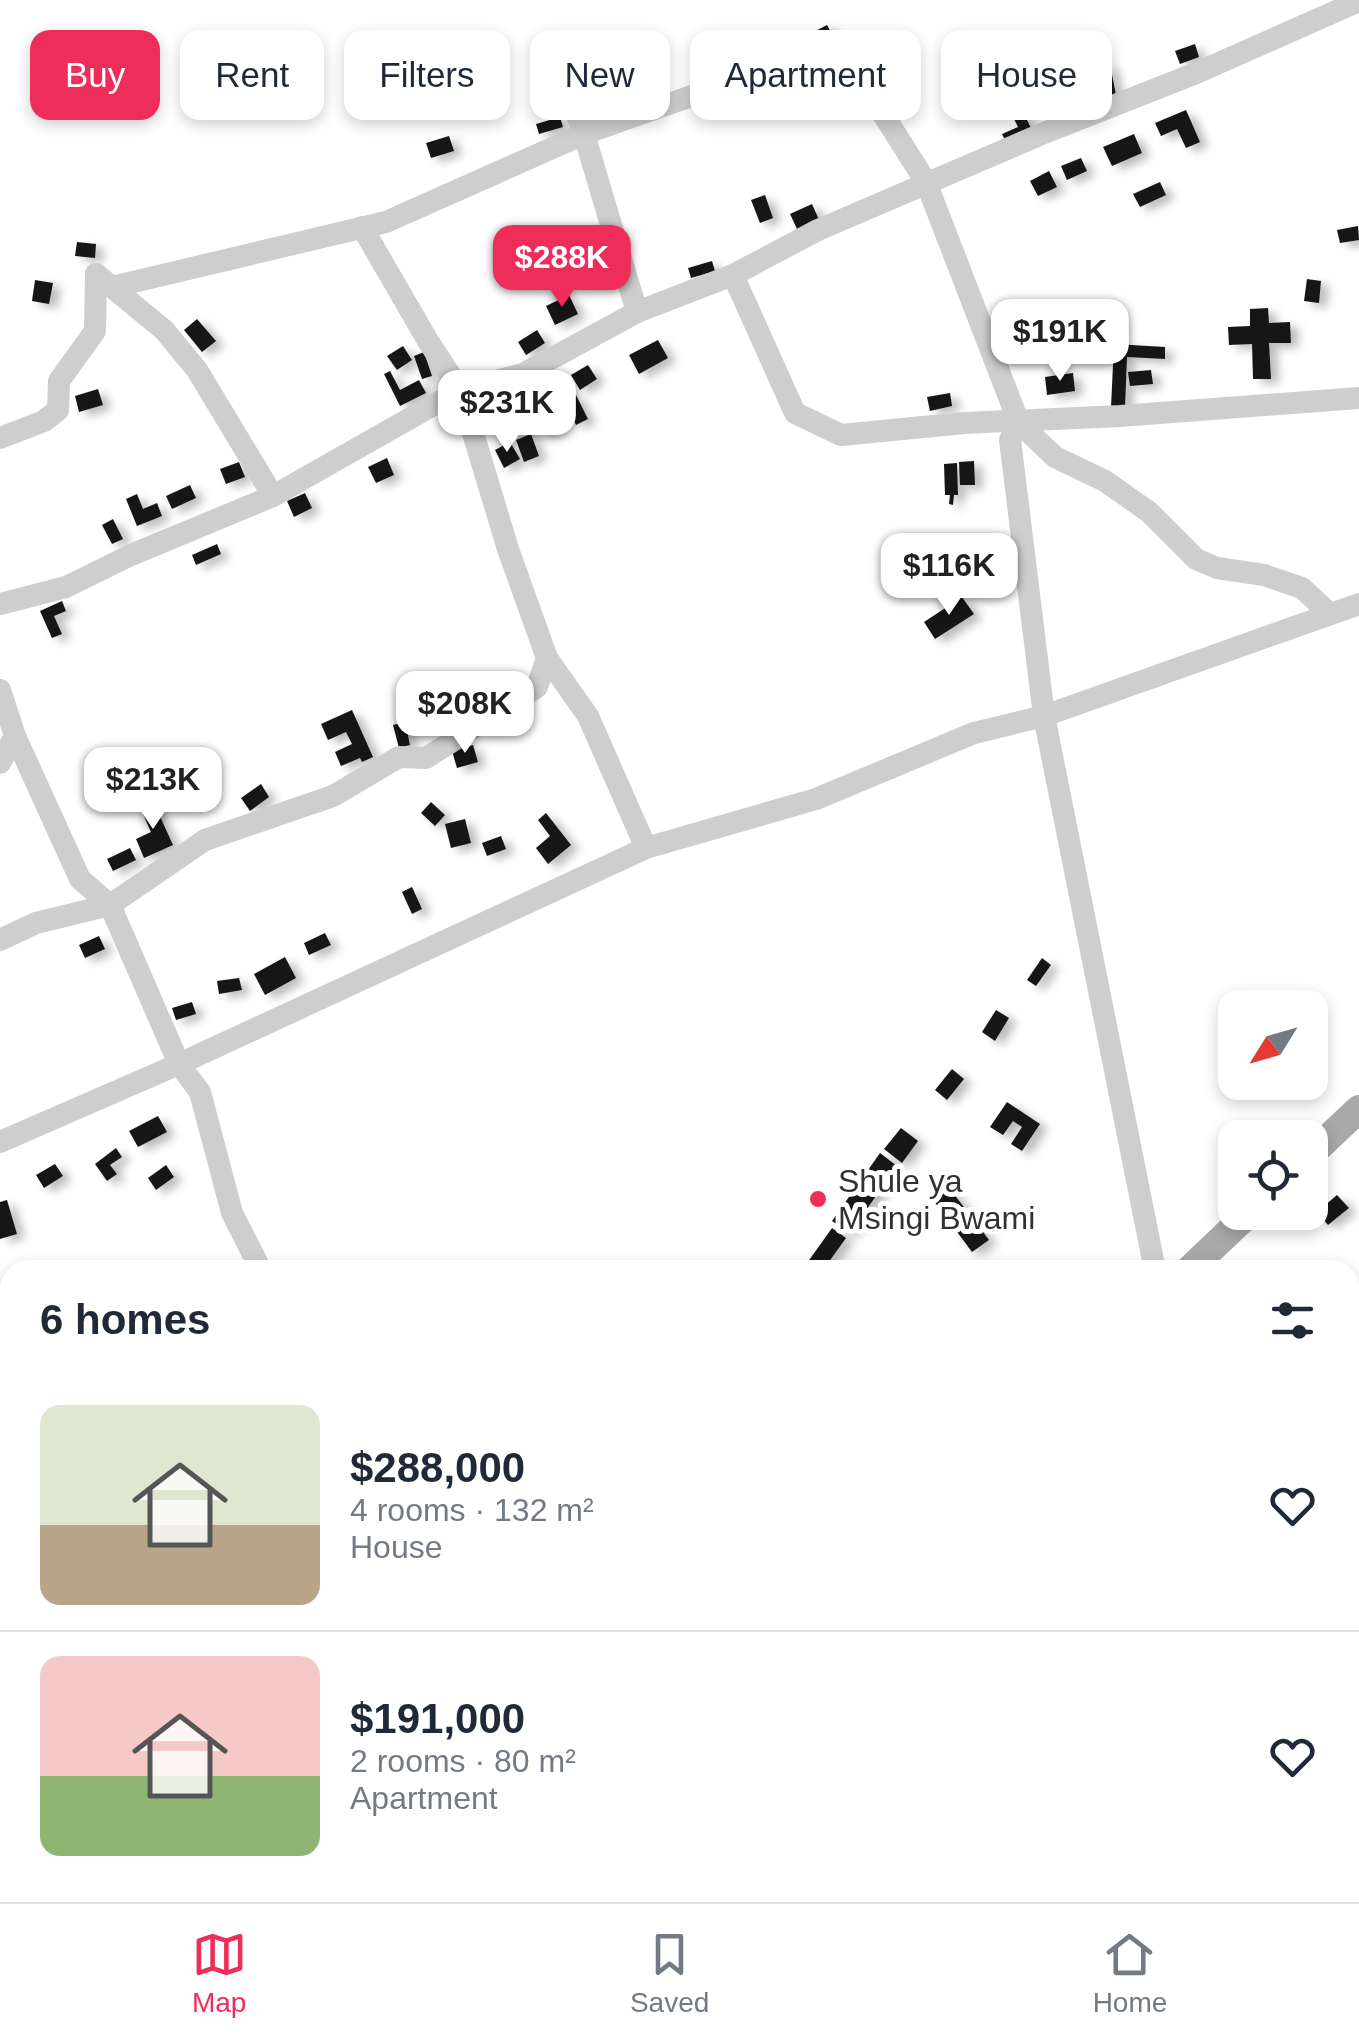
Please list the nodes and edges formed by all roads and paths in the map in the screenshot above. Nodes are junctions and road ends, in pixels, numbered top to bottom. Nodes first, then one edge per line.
1 (1359, 1) edge
2 (579, 120) edge
3 (584, 134) junction
4 (926, 182) junction
5 (362, 227) junction
6 (733, 275) junction
7 (112, 287) junction
8 (637, 312) junction
9 (460, 390) junction
10 (1359, 398) edge
11 (1019, 422) junction
12 (0, 438) edge
13 (272, 496) junction
14 (0, 604) edge
15 (1359, 604) edge
16 (1330, 614) junction
17 (547, 658) junction
18 (0, 690) edge
19 (1044, 716) junction
20 (15, 736) junction
21 (0, 763) edge
22 (646, 848) junction
23 (110, 905) junction
24 (0, 940) edge
25 (180, 1064) junction
26 (1359, 1109) edge
27 (1328, 1139) edge
28 (0, 1142) edge
29 (1231, 1230) edge
30 (256, 1260) edge
31 (1153, 1260) edge
32 (1199, 1260) edge

1 - 4 street
2 - 3 street
3 - 4 street
3 - 5 street
3 - 8 street
4 - 6 street
4 - 11 street
5 - 7 street
5 - 9 street
6 - 8 street
6 - 11 street
7 - 12 street
7 - 13 street
8 - 9 street
9 - 13 street
9 - 17 street
10 - 11 street
11 - 16 street
11 - 19 street
13 - 14 street
15 - 16 street
16 - 19 street
17 - 22 street
17 - 23 street
18 - 20 street
19 - 22 street
19 - 31 street
20 - 21 street
20 - 23 street
22 - 25 street
23 - 24 street
23 - 25 street
25 - 28 street
25 - 30 street
26 - 27 main road
29 - 32 main road

